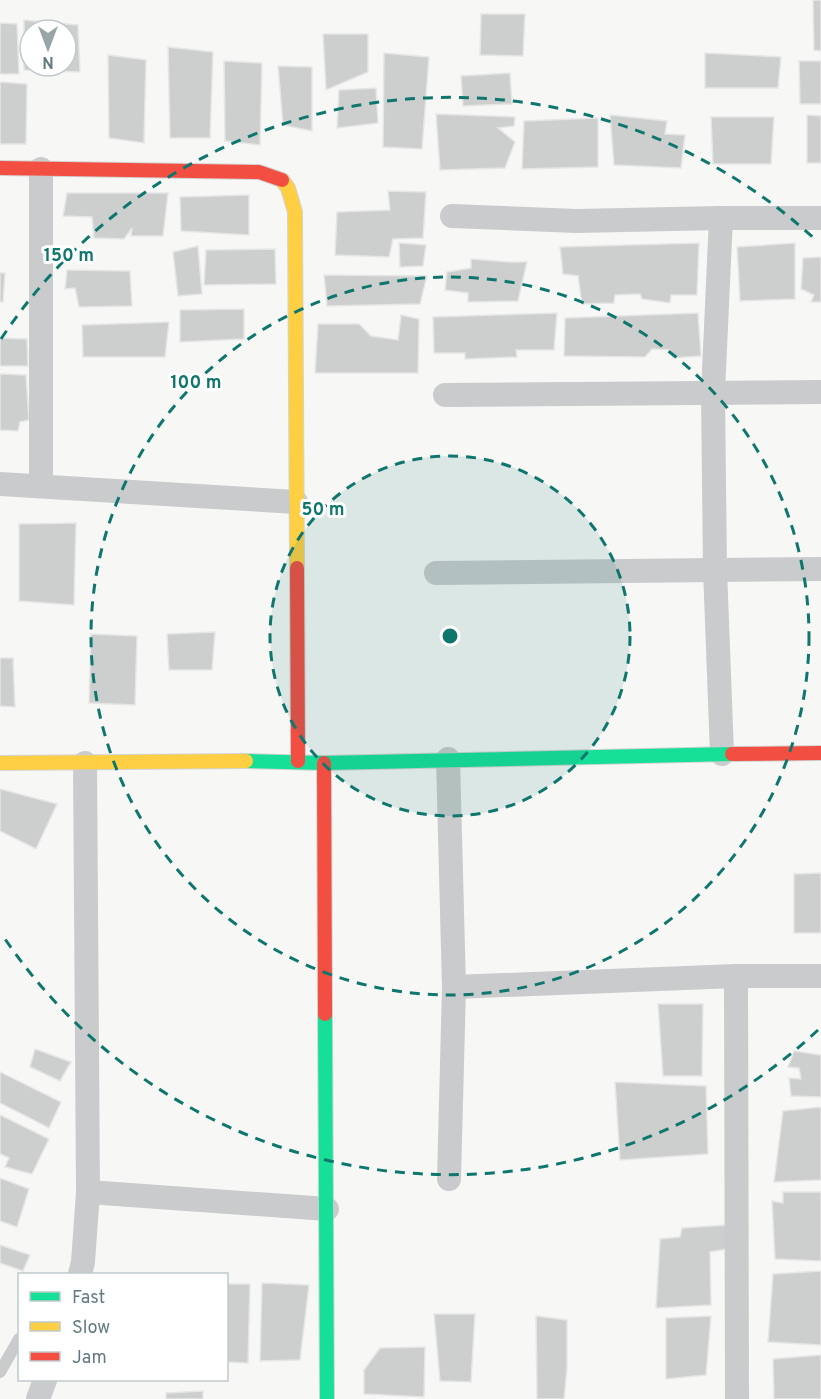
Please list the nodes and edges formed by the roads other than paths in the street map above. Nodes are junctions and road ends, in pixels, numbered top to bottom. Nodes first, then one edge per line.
1 (0, 168) edge
2 (41, 169) junction
3 (452, 216) dead end
4 (721, 218) junction
5 (821, 218) edge
6 (713, 392) junction
7 (821, 392) edge
8 (445, 395) dead end
9 (0, 484) edge
10 (41, 486) junction
11 (296, 502) junction
12 (715, 569) junction
13 (821, 569) edge
14 (436, 573) dead end
15 (821, 753) edge
16 (722, 754) junction
17 (448, 759) junction
18 (297, 761) junction
19 (0, 763) edge
20 (324, 763) junction
21 (85, 764) junction
22 (736, 976) junction
23 (821, 976) edge
24 (454, 987) junction
25 (449, 1179) dead end
26 (88, 1192) junction
27 (327, 1209) junction
28 (80, 1273) edge
29 (18, 1341) edge
30 (0, 1372) edge
31 (45, 1381) edge
32 (38, 1399) edge
33 (327, 1399) edge
34 (737, 1399) edge

1 - 2 street
2 - 10 street
2 - 11 street
3 - 4 street
4 - 5 street
4 - 6 street
6 - 7 street
6 - 8 street
6 - 12 street
9 - 10 street
10 - 11 street
11 - 18 street
12 - 13 street
12 - 14 street
12 - 16 street
15 - 16 street
16 - 17 street
17 - 20 street
17 - 24 street
18 - 20 street
18 - 21 street
19 - 21 street
20 - 27 street
21 - 26 street
22 - 23 street
22 - 24 street
22 - 34 street
24 - 25 street
26 - 27 street
26 - 28 street
27 - 33 street
29 - 30 lane
31 - 32 street

